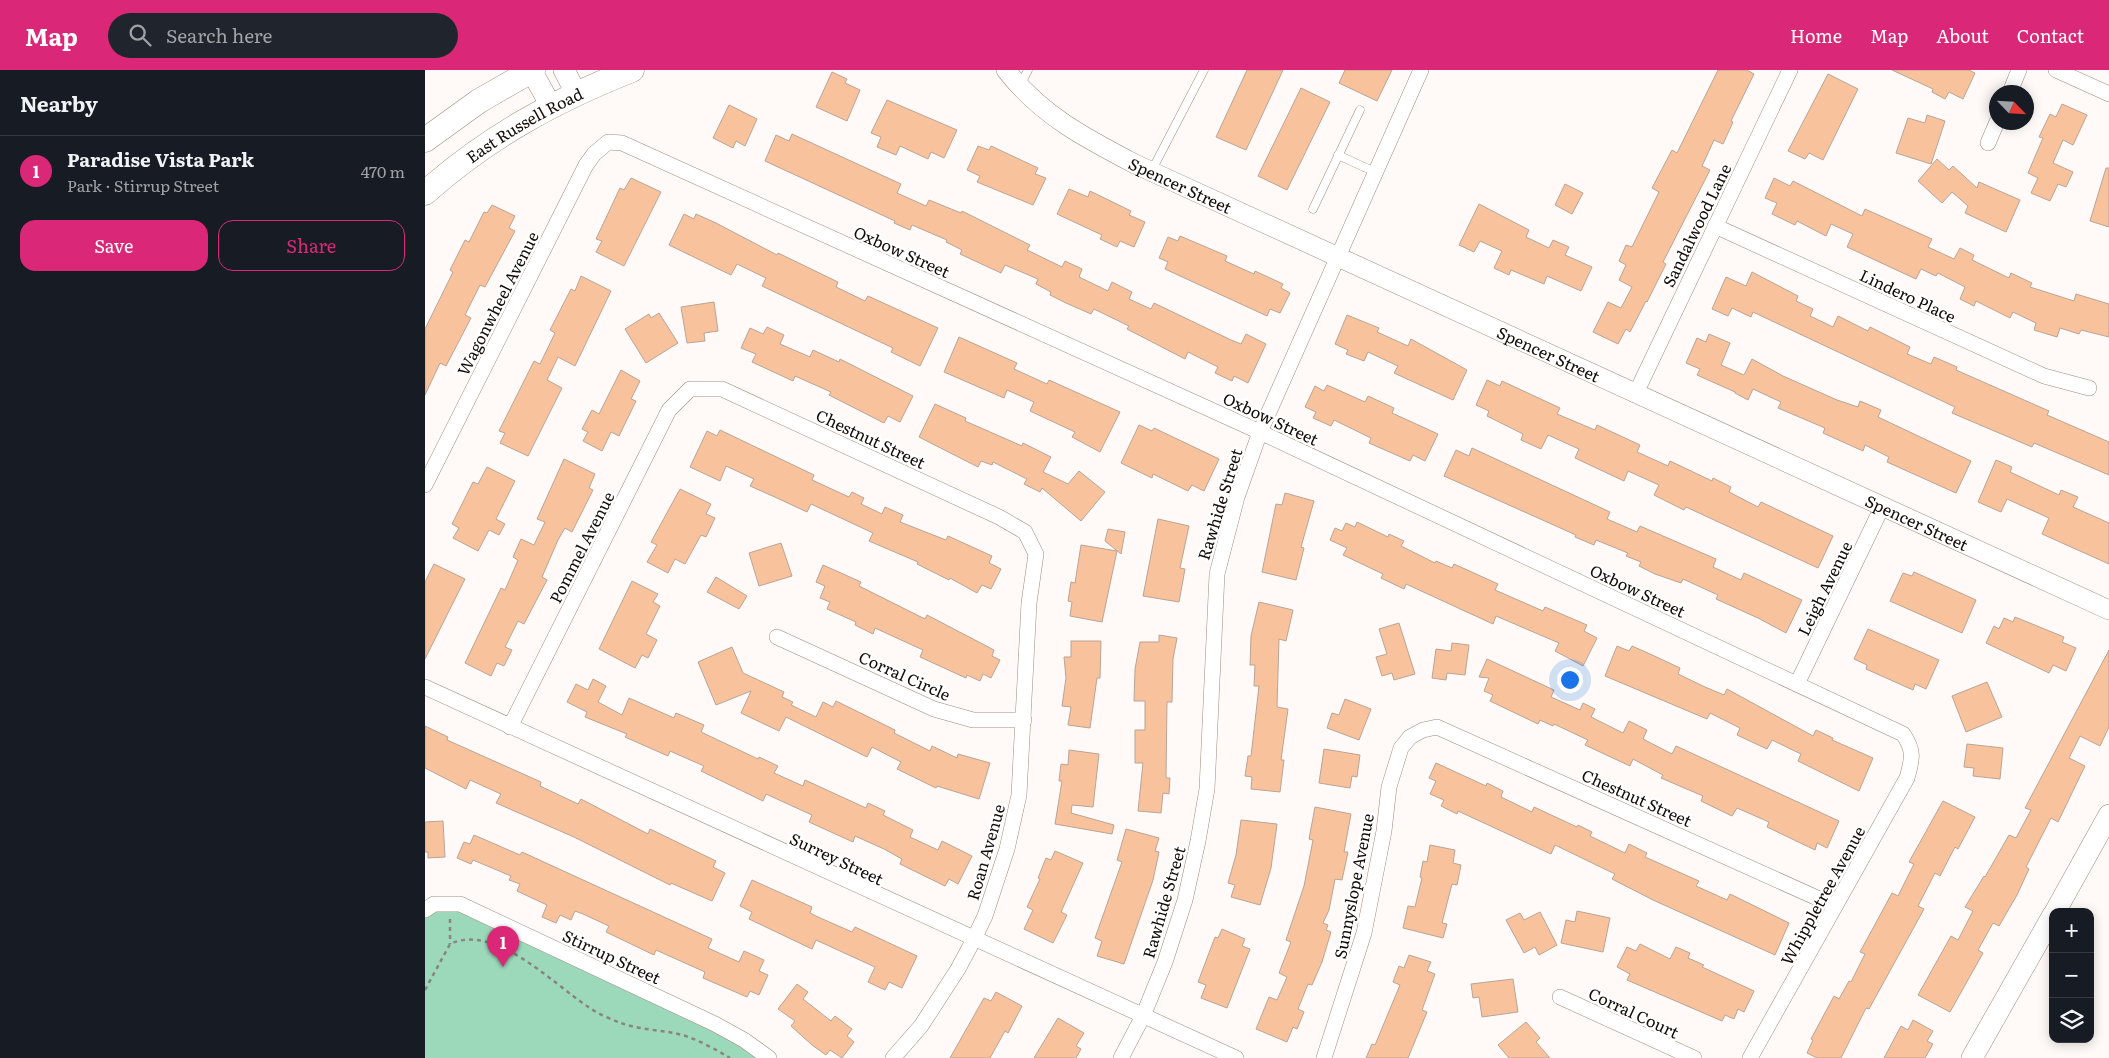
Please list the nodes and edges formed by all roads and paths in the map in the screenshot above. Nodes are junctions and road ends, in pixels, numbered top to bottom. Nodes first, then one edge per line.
1 (532, 70) edge
2 (564, 70) edge
3 (632, 70) edge
4 (1006, 70) edge
5 (1028, 70) edge
6 (1204, 70) edge
7 (1421, 70) edge
8 (1790, 70) edge
9 (2019, 70) edge
10 (2056, 70) edge
11 (2013, 85) edge
12 (1019, 88) junction
13 (576, 92) junction
14 (2109, 94) edge
15 (551, 106) junction
16 (1360, 110) dead end
17 (1994, 130) edge
18 (425, 140) edge
19 (608, 142) joint
20 (1988, 143) dead end
21 (1338, 155) junction
22 (1151, 171) junction
23 (1375, 172) junction
24 (425, 193) edge
25 (1313, 209) dead end
26 (1715, 226) junction
27 (1336, 258) junction
28 (2089, 388) dead end
29 (690, 389) joint
30 (1635, 395) junction
31 (1260, 432) junction
32 (425, 485) edge
33 (1882, 507) junction
34 (1030, 540) joint
35 (2109, 610) edge
36 (777, 637) dead end
37 (1797, 684) junction
38 (425, 687) edge
39 (1024, 720) junction
40 (511, 727) junction
41 (1423, 730) joint
42 (1910, 744) joint
43 (2109, 815) edge
44 (1835, 906) junction
45 (429, 907) edge
46 (2057, 908) edge
47 (450, 919) dead end
48 (2049, 922) edge
49 (974, 939) junction
50 (450, 944) junction
51 (425, 990) edge
52 (1560, 997) dead end
53 (1143, 1016) junction
54 (730, 1058) edge
55 (769, 1058) edge
56 (893, 1058) edge
57 (1121, 1058) edge
58 (1236, 1058) edge
59 (1324, 1058) edge
60 (1694, 1058) edge
61 (1750, 1058) edge
62 (1972, 1058) edge

1 - 15 main road
1 - 18 main road
2 - 13 main road
3 - 13 main road, East Russell Road
4 - 12 street, Spencer Street
5 - 12 lane
6 - 22 lane
7 - 23 street, Rawhide Street
8 - 26 street, Sandalwood Lane
9 - 11 street
10 - 14 street
12 - 22 street, Spencer Street
13 - 15 main road, East Russell Road
15 - 24 main road, East Russell Road
16 - 21 lane
17 - 20 street
19 - 31 street, Oxbow Street
19 - 32 street, Wagonwheel Avenue
21 - 23 lane
21 - 25 lane
22 - 27 street, Spencer Street
23 - 27 street, Rawhide Street
26 - 28 street, Lindero Place
26 - 30 street, Sandalwood Lane
27 - 30 street, Spencer Street
27 - 31 street, Rawhide Street
29 - 34 street, Chestnut Street
29 - 40 street, Pommel Avenue
30 - 33 street, Spencer Street
31 - 37 street, Oxbow Street
31 - 53 street, Rawhide Street
33 - 35 street, Spencer Street
33 - 37 street, Leigh Avenue
34 - 39 street, Roan Avenue
36 - 39 street, Corral Circle
37 - 42 street, Oxbow Street
38 - 40 street, Surrey Street
39 - 49 street, Roan Avenue
40 - 49 street, Surrey Street
41 - 44 street, Chestnut Street
41 - 59 street, Sunnyslope Avenue
42 - 44 street, Whippletree Avenue
43 - 46 main road
44 - 61 street, Whippletree Avenue
45 - 55 street, Stirrup Street
47 - 50 path
48 - 62 main road
49 - 53 street, Surrey Street
49 - 56 street, Roan Avenue
50 - 51 path
50 - 54 path
52 - 60 street, Corral Court
53 - 57 street, Rawhide Street
53 - 58 street, Surrey Street

